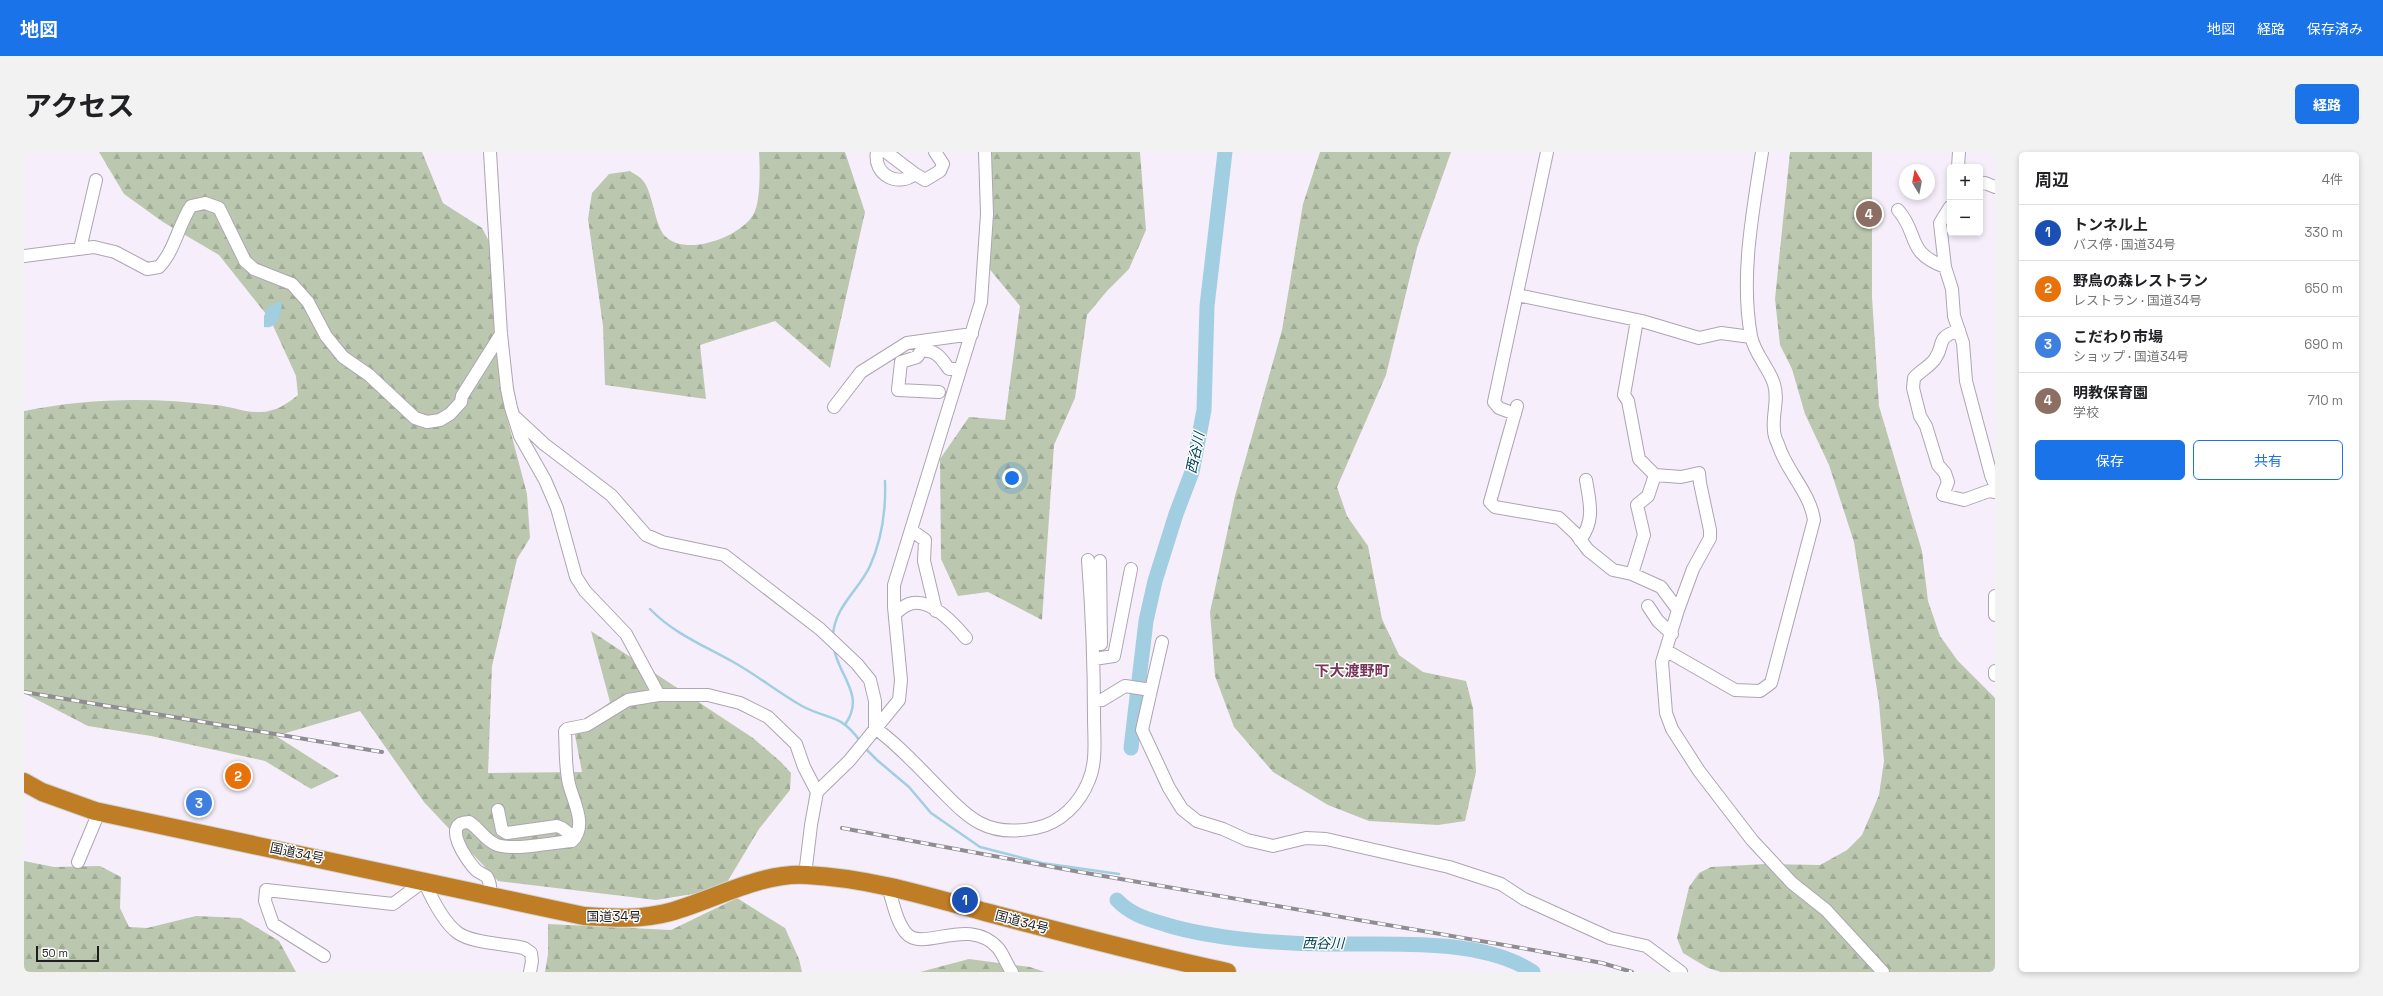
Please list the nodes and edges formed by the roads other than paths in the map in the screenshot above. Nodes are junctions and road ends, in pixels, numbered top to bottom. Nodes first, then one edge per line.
1 (490, 152) edge
2 (886, 152) edge
3 (935, 152) edge
4 (1547, 152) edge
5 (1762, 152) edge
6 (1958, 152) edge
7 (875, 154) edge
8 (983, 154) edge
9 (1958, 164) edge
10 (915, 174) junction
11 (96, 180) dead end
12 (1983, 183) edge
13 (1995, 187) edge
14 (1949, 200) edge
15 (1898, 210) dead end
16 (1947, 212) edge
17 (1940, 224) junction
18 (80, 249) junction
19 (24, 256) edge
20 (1945, 267) junction
21 (1517, 294) junction
22 (1637, 320) junction
23 (1958, 330) junction
24 (501, 334) junction
25 (972, 334) junction
26 (1751, 337) junction
27 (960, 369) junction
28 (939, 392) dead end
29 (834, 407) dead end
30 (515, 417) junction
31 (1654, 475) junction
32 (1586, 480) dead end
33 (1995, 485) edge
34 (1995, 492) edge
35 (911, 530) junction
36 (1580, 540) junction
37 (1094, 560) dead end
38 (1131, 568) dead end
39 (1632, 574) junction
40 (1995, 596) edge
41 (1648, 606) dead end
42 (1678, 610) junction
43 (936, 611) junction
44 (895, 614) junction
45 (1995, 614) edge
46 (1672, 634) junction
47 (966, 638) dead end
48 (1162, 642) dead end
49 (1667, 651) junction
50 (1097, 658) junction
51 (1995, 671) edge
52 (1994, 675) edge
53 (1149, 690) junction
54 (659, 695) junction
55 (1094, 701) junction
56 (875, 728) junction
57 (24, 782) edge
58 (817, 792) junction
59 (498, 810) dead end
60 (99, 812) junction
61 (575, 838) junction
62 (78, 862) dead end
63 (805, 875) junction
64 (424, 881) junction
65 (888, 887) junction
66 (490, 896) junction
67 (324, 956) dead end
68 (530, 972) edge
69 (1012, 972) edge
70 (1227, 972) edge
71 (1681, 972) edge
72 (1883, 972) edge

1 - 24 street
2 - 10 street
3 - 10 street
4 - 21 street
5 - 26 street
6 - 9 street
7 - 10 street
8 - 25 street
11 - 18 street
12 - 13 street
14 - 17 street
15 - 20 street
16 - 17 street
17 - 20 street
18 - 19 street
18 - 24 street
20 - 23 street
21 - 22 street
21 - 36 street
22 - 26 street
22 - 31 street
23 - 33 street
23 - 34 street
24 - 30 street
25 - 27 street
25 - 29 street
26 - 49 street
27 - 28 street
27 - 35 street
30 - 54 street
30 - 56 street
31 - 39 street
31 - 42 street
32 - 36 street
35 - 43 street
35 - 44 street
36 - 39 street
37 - 50 street
38 - 50 street
39 - 42 street
40 - 45 street
41 - 46 street
42 - 46 street
43 - 44 street
43 - 47 street
44 - 56 street
46 - 49 street
48 - 53 street
49 - 72 street
50 - 55 street
51 - 52 street
53 - 55 street
53 - 71 street
54 - 58 street
54 - 61 street
55 - 56 street
56 - 58 street
57 - 60 highway, 国道34号
58 - 63 street
59 - 61 street
60 - 62 street
60 - 64 highway, 国道34号
61 - 66 street
63 - 65 highway, 国道34号
63 - 66 highway, 国道34号
64 - 66 highway, 国道34号
64 - 67 street
64 - 68 street
65 - 69 street
65 - 70 highway, 国道34号

